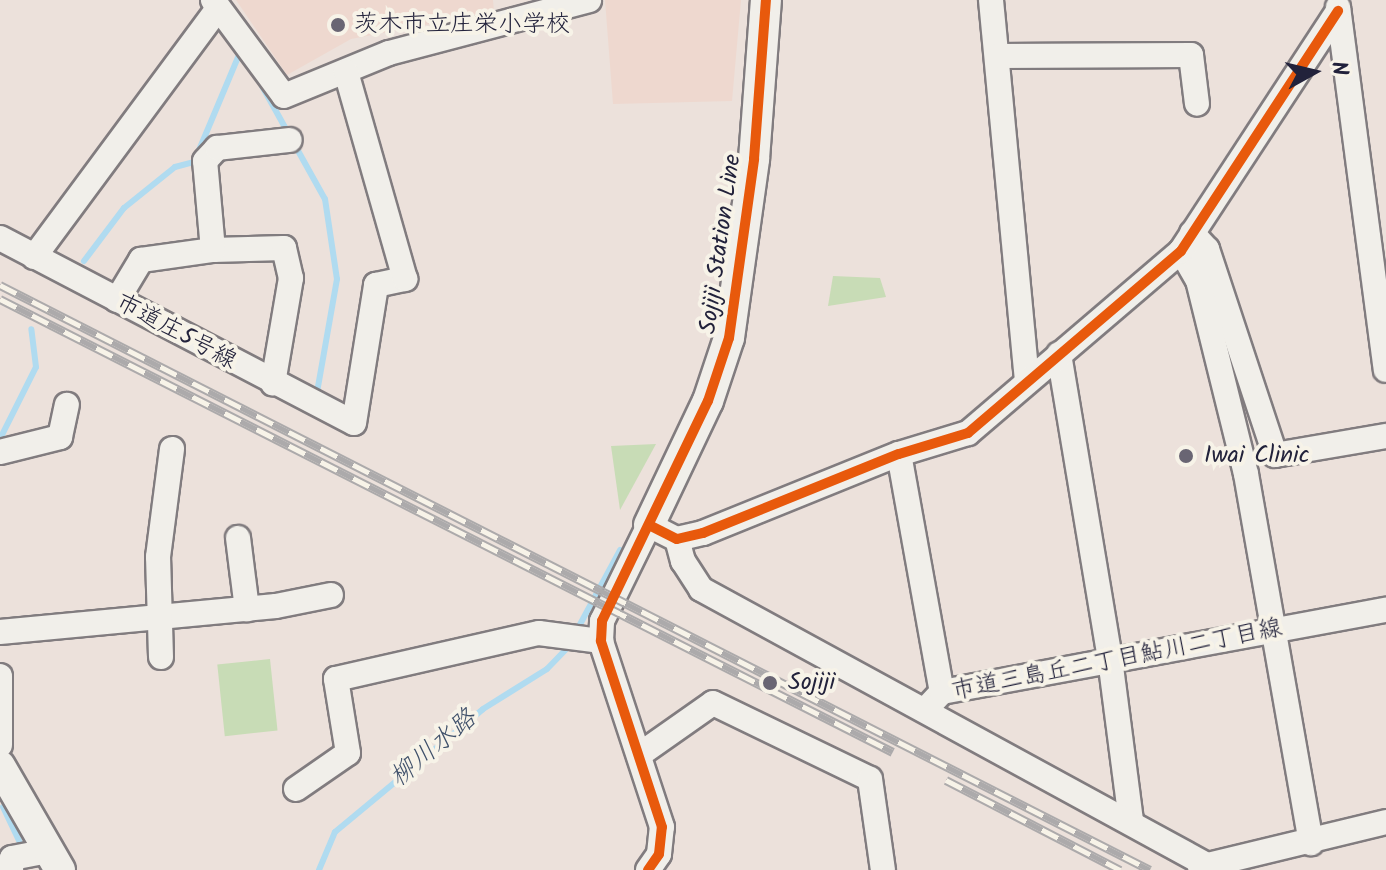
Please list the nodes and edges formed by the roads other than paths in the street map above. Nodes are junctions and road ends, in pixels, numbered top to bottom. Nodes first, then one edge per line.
1 (589, 0) edge
2 (766, 0) edge
3 (991, 0) edge
4 (214, 6) edge
5 (1337, 6) edge
6 (998, 56) junction
7 (346, 72) junction
8 (1197, 104) dead end
9 (290, 140) dead end
10 (0, 238) edge
11 (1186, 242) junction
12 (213, 250) junction
13 (34, 257) junction
14 (117, 300) junction
15 (1059, 354) junction
16 (1386, 370) edge
17 (1027, 380) junction
18 (273, 383) junction
19 (67, 405) dead end
20 (1386, 436) edge
21 (172, 449) dead end
22 (0, 452) edge
23 (899, 454) junction
24 (649, 525) junction
25 (238, 538) dead end
26 (677, 539) junction
27 (331, 595) dead end
28 (247, 609) junction
29 (1386, 610) edge
30 (161, 617) junction
31 (1271, 630) junction
32 (0, 632) edge
33 (601, 641) junction
34 (161, 657) dead end
35 (1110, 659) junction
36 (0, 676) edge
37 (942, 692) junction
38 (925, 710) junction
39 (0, 745) edge
40 (639, 755) junction
41 (5, 783) edge
42 (296, 789) dead end
43 (1131, 821) junction
44 (1386, 822) edge
45 (1311, 843) junction
46 (54, 860) edge
47 (1205, 868) edge
48 (11, 870) edge
49 (648, 870) edge
50 (883, 870) edge

1 - 7 street
2 - 24 main road, Sojiji Station Line
3 - 6 street
4 - 7 street
4 - 13 street
5 - 11 street
5 - 16 street
6 - 8 street
6 - 17 street
7 - 18 street, 市道庄5号線
9 - 12 street
10 - 13 street, 市道庄5号線
11 - 15 street
11 - 20 street
11 - 31 street
12 - 14 street
12 - 18 street
13 - 14 street, 市道庄5号線
14 - 18 street, 市道庄5号線
15 - 17 street
15 - 35 street
17 - 23 street
19 - 22 street
21 - 30 street
23 - 26 street
23 - 37 street
24 - 26 street
24 - 33 street
25 - 28 street
26 - 38 street, 市道三島丘二丁目鮎川二丁目線
27 - 28 street
28 - 30 street
29 - 31 street, 市道三島丘二丁目鮎川二丁目線
30 - 32 street
30 - 34 street
31 - 35 street, 市道三島丘二丁目鮎川二丁目線
31 - 45 street
33 - 40 street
33 - 42 street
35 - 37 street, 市道三島丘二丁目鮎川二丁目線
35 - 43 street
36 - 39 street
37 - 38 street, 市道三島丘二丁目鮎川二丁目線
38 - 43 street
40 - 49 street
40 - 50 street
41 - 46 main road
43 - 47 street
44 - 45 street
45 - 47 street
46 - 48 street

